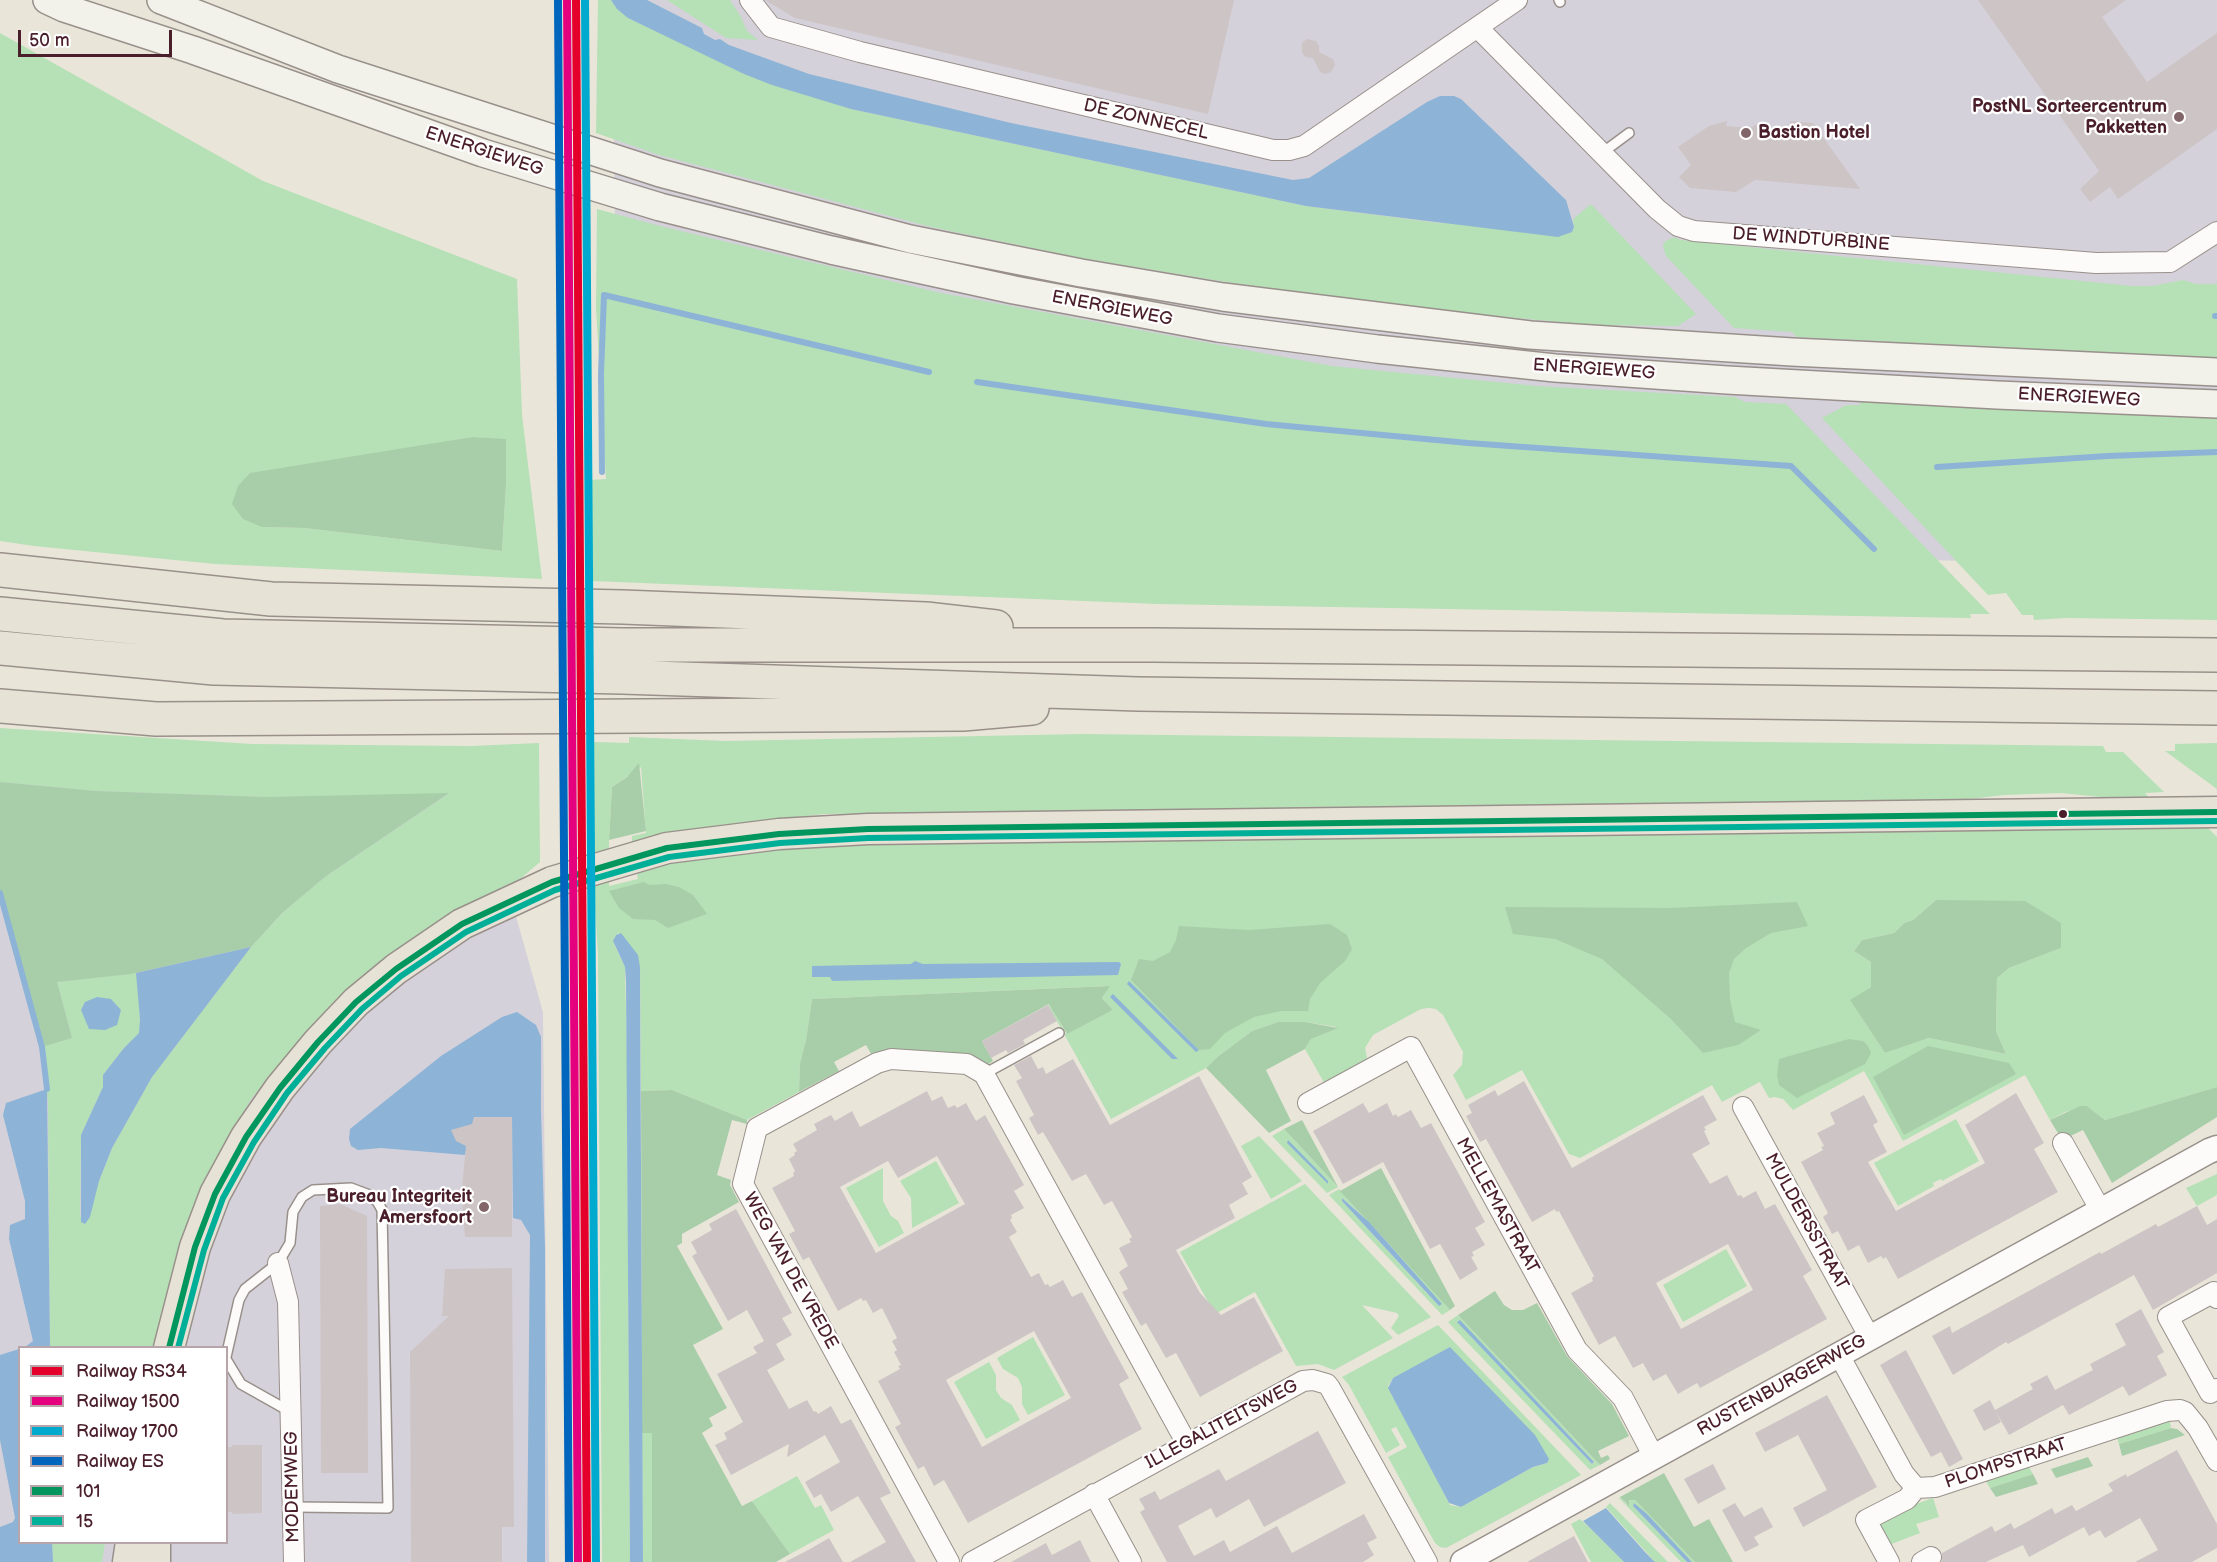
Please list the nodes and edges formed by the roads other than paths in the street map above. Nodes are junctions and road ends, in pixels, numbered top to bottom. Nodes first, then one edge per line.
1 (47, 0) edge
2 (161, 0) edge
3 (750, 0) edge
4 (1517, 0) edge
5 (1478, 28) junction
6 (1629, 133) dead end
7 (1602, 153) junction
8 (2217, 231) edge
9 (2217, 372) edge
10 (2217, 404) edge
11 (0, 570) edge
12 (0, 614) edge
13 (1153, 645) junction
14 (0, 648) edge
15 (2217, 655) edge
16 (526, 659) junction
17 (623, 661) junction
18 (1199, 694) junction
19 (0, 706) edge
20 (2217, 708) edge
21 (2217, 812) edge
22 (1059, 1033) dead end
23 (984, 1074) junction
24 (1308, 1103) dead end
25 (1743, 1107) dead end
26 (2063, 1143) dead end
27 (2214, 1148) edge
28 (2101, 1211) junction
29 (278, 1263) junction
30 (2217, 1298) edge
31 (1870, 1338) junction
32 (169, 1346) edge
33 (228, 1349) edge
34 (1839, 1355) junction
35 (228, 1361) edge
36 (2213, 1391) edge
37 (291, 1412) junction
38 (2185, 1412) junction
39 (1187, 1444) junction
40 (1654, 1457) junction
41 (2217, 1461) edge
42 (1916, 1488) junction
43 (1094, 1494) junction
44 (294, 1507) junction
45 (132, 1544) edge
46 (155, 1544) edge
47 (128, 1562) edge
48 (155, 1562) edge
49 (294, 1562) edge
50 (949, 1562) edge
51 (972, 1562) edge
52 (1131, 1562) edge
53 (1427, 1562) edge
54 (1463, 1562) edge
55 (1889, 1562) edge

1 - 10 main road, ENERGIEWEG
2 - 9 main road, ENERGIEWEG
3 - 5 street, DE ZONNECEL
4 - 5 street, DE ZONNECEL
5 - 7 street, DE WINDTURBINE
6 - 7 lane
7 - 8 street, DE WINDTURBINE
11 - 13 highway
12 - 16 highway
13 - 15 highway
13 - 17 highway
14 - 16 highway
16 - 17 highway
17 - 18 highway
18 - 19 highway
18 - 20 highway
21 - 32 main road
22 - 23 lane
23 - 39 street
23 - 50 street, WEG VAN DE VREDE
24 - 40 street, MELLEMASTRAAT
25 - 31 street, MULDERSSTRAAT
26 - 28 street
27 - 28 street, RUSTENBURGERWEG
28 - 31 street, RUSTENBURGERWEG
29 - 33 lane, MODEMWEG
29 - 37 street, MODEMWEG
29 - 44 lane
30 - 36 street
31 - 34 street, RUSTENBURGERWEG
34 - 40 street, RUSTENBURGERWEG
34 - 42 street
35 - 37 lane, MODEMWEG
36 - 38 street
37 - 44 street, MODEMWEG
38 - 41 street
38 - 42 street, PLOMPSTRAAT
39 - 43 street, ILLEGALITEITSWEG
39 - 53 street, ILLEGALITEITSWEG
40 - 54 street, RUSTENBURGERWEG
42 - 55 street
43 - 51 street, ILLEGALITEITSWEG
43 - 52 street
44 - 49 street, MODEMWEG
45 - 47 main road
46 - 48 main road

